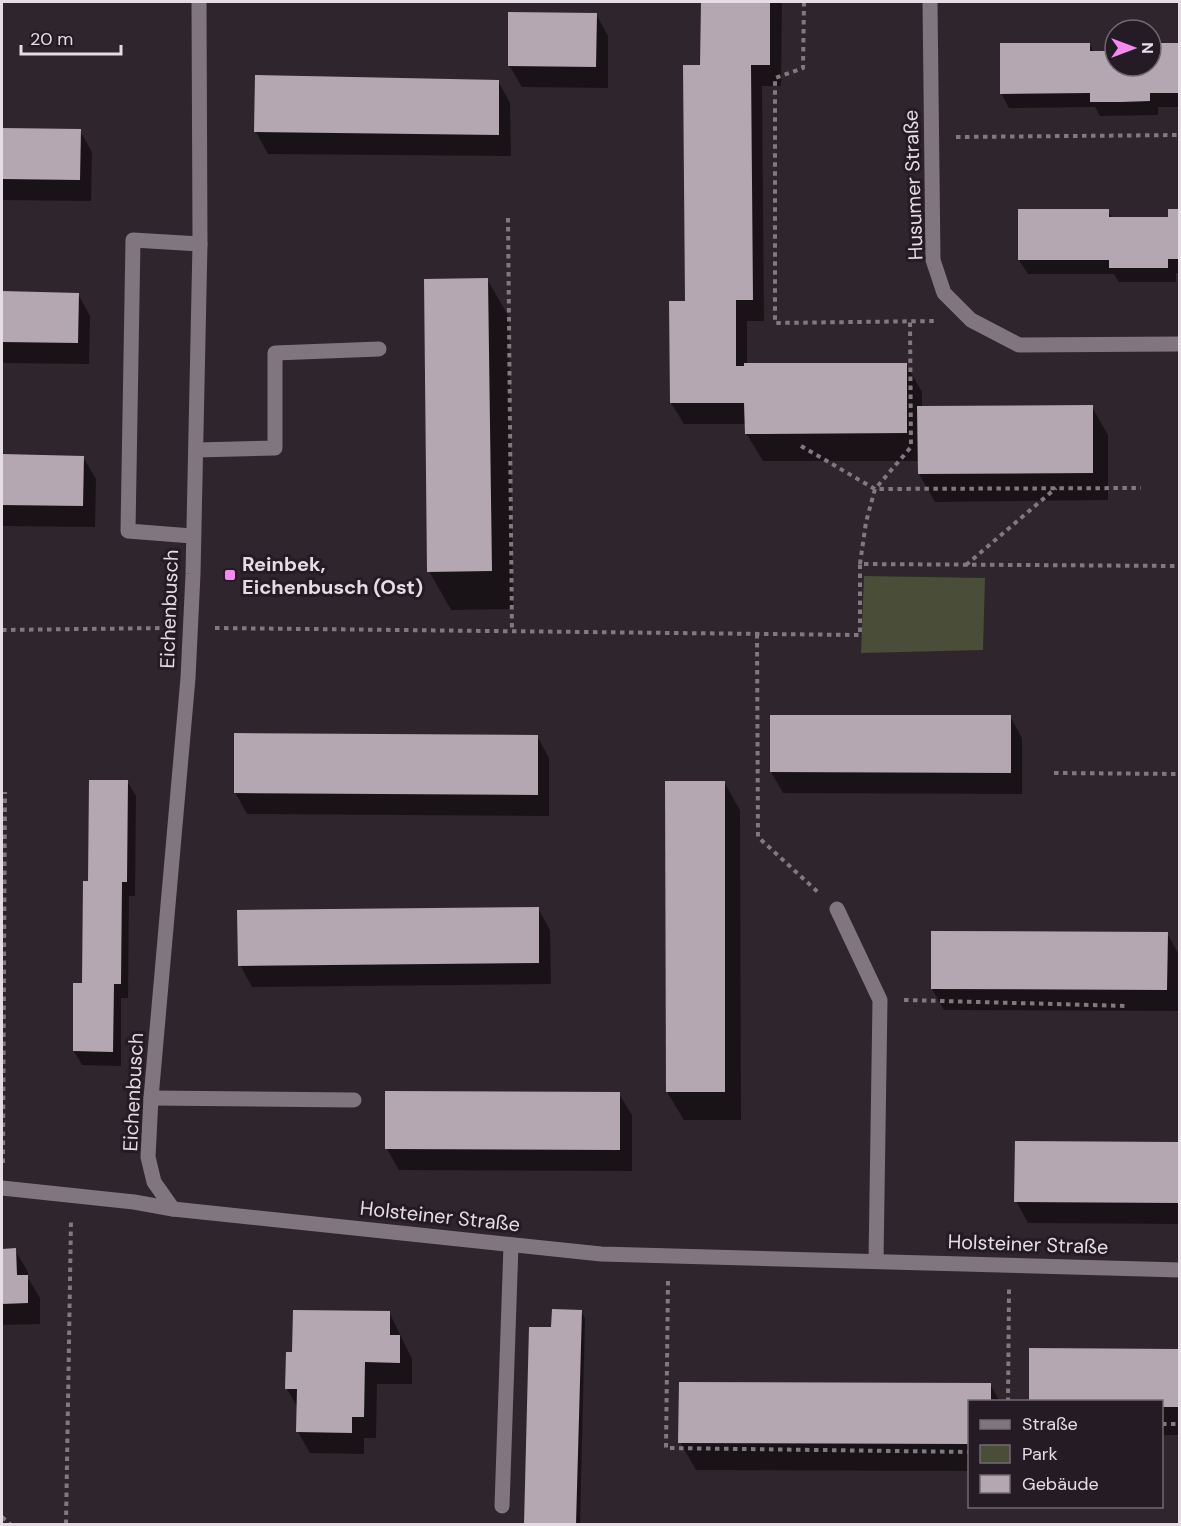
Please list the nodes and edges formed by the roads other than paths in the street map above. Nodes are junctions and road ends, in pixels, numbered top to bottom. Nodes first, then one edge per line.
1 (199, 2) edge
2 (930, 2) edge
3 (200, 244) junction
4 (1179, 344) edge
5 (379, 349) dead end
6 (196, 450) junction
7 (192, 536) junction
8 (837, 909) road end
9 (151, 1098) junction
10 (354, 1100) dead end
11 (2, 1188) edge
12 (173, 1209) junction
13 (511, 1245) junction
14 (876, 1262) junction
15 (1179, 1270) edge
16 (502, 1506) dead end

1 - 3 street, Eichenbusch
2 - 4 street, Husumer Straße
3 - 6 street, Eichenbusch
3 - 7 street
5 - 6 street
6 - 7 street, Eichenbusch
7 - 9 street, Eichenbusch
8 - 14 street
9 - 10 street
9 - 12 street, Eichenbusch
11 - 12 street, Holsteiner Straße
12 - 13 street, Holsteiner Straße
13 - 14 street, Holsteiner Straße
13 - 16 street
14 - 15 street, Holsteiner Straße

